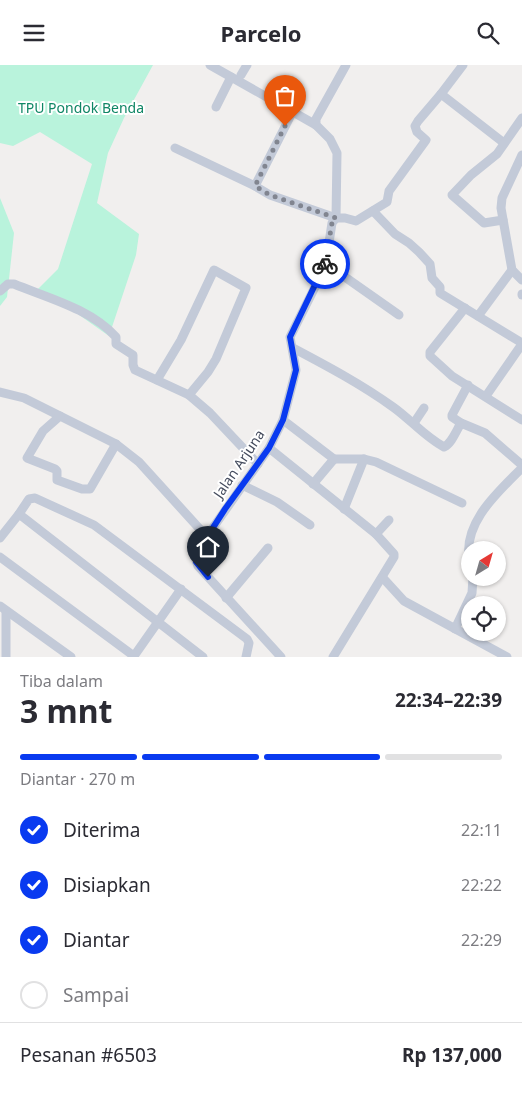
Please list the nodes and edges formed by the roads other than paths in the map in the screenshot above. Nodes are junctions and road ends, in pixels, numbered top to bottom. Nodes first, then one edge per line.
1 (210, 65) edge
2 (247, 65) edge
3 (346, 65) edge
4 (462, 65) edge
5 (241, 75) dead end
6 (231, 77) junction
7 (441, 94) junction
8 (216, 107) dead end
9 (293, 111) junction
10 (522, 118) edge
11 (316, 125) junction
12 (504, 143) junction
13 (175, 148) dead end
14 (522, 155) edge
15 (255, 186) junction
16 (373, 211) junction
17 (336, 218) junction
18 (503, 220) junction
19 (325, 263) junction
20 (512, 270) junction
21 (522, 280) edge
22 (0, 291) edge
23 (465, 308) junction
24 (399, 315) dead end
25 (478, 316) junction
26 (522, 343) edge
27 (293, 347) junction
28 (157, 380) junction
29 (468, 385) junction
30 (0, 393) edge
31 (190, 395) junction
32 (486, 396) junction
33 (424, 408) dead end
34 (60, 416) junction
35 (283, 420) junction
36 (522, 420) edge
37 (414, 423) junction
38 (461, 423) junction
39 (116, 444) junction
40 (269, 448) junction
41 (334, 459) junction
42 (364, 459) junction
43 (258, 464) junction
44 (522, 466) edge
45 (312, 484) junction
46 (242, 485) junction
47 (462, 503) dead end
48 (344, 509) junction
49 (18, 514) junction
50 (389, 520) dead end
51 (310, 525) dead end
52 (376, 534) junction
53 (208, 537) junction
54 (0, 538) edge
55 (469, 541) edge
56 (268, 548) dead end
57 (0, 557) edge
58 (383, 577) junction
59 (473, 586) edge
60 (181, 589) junction
61 (226, 598) junction
62 (3, 609) edge
63 (157, 623) junction
64 (455, 629) junction
65 (490, 648) junction
66 (8, 656) edge
67 (71, 657) edge
68 (134, 657) edge
69 (203, 657) edge
70 (246, 657) edge
71 (281, 657) edge
72 (333, 657) edge
73 (484, 657) edge
74 (507, 657) edge

1 - 6 street, Jalan Arjuna
2 - 5 street
3 - 11 street
4 - 7 street
6 - 8 street
6 - 9 street, Jalan Arjuna
7 - 12 street
7 - 16 street
9 - 11 street, Jalan Arjuna
9 - 15 street
10 - 12 street
11 - 17 street, Jalan Arjuna
12 - 18 street
13 - 15 street
14 - 18 street
15 - 17 street
16 - 17 street
16 - 23 street
17 - 19 street, Jalan Arjuna
18 - 20 street
19 - 24 street
19 - 27 street, Jalan Arjuna
20 - 21 street
20 - 25 street
22 - 28 street
23 - 25 street
23 - 29 street
25 - 26 street
26 - 32 street
27 - 35 street, Jalan Arjuna
27 - 37 street
28 - 31 street
28 - 31 street
29 - 32 street
29 - 38 street
30 - 34 street
31 - 43 street
32 - 36 street
33 - 37 street
34 - 39 street
34 - 39 street
35 - 40 street, Jalan Arjuna
35 - 41 street
37 - 38 street
38 - 44 street
39 - 53 street
40 - 43 street, Jalan Arjuna
40 - 45 street
41 - 42 street
41 - 45 street
42 - 47 street
42 - 48 street
43 - 46 street, Jalan Arjuna
44 - 55 street
45 - 48 street
46 - 51 street
46 - 53 street, Jalan Arjuna
48 - 52 street
49 - 54 street
49 - 60 street
49 - 63 street
50 - 52 street
52 - 58 street
53 - 61 street, Jalan Arjuna
56 - 61 street
57 - 68 street
58 - 64 street
58 - 72 street
59 - 64 street
60 - 63 street
60 - 70 street
61 - 71 street, Jalan Arjuna
62 - 66 street
62 - 67 street
63 - 68 street
63 - 69 street
64 - 65 street
65 - 73 street
65 - 74 street

